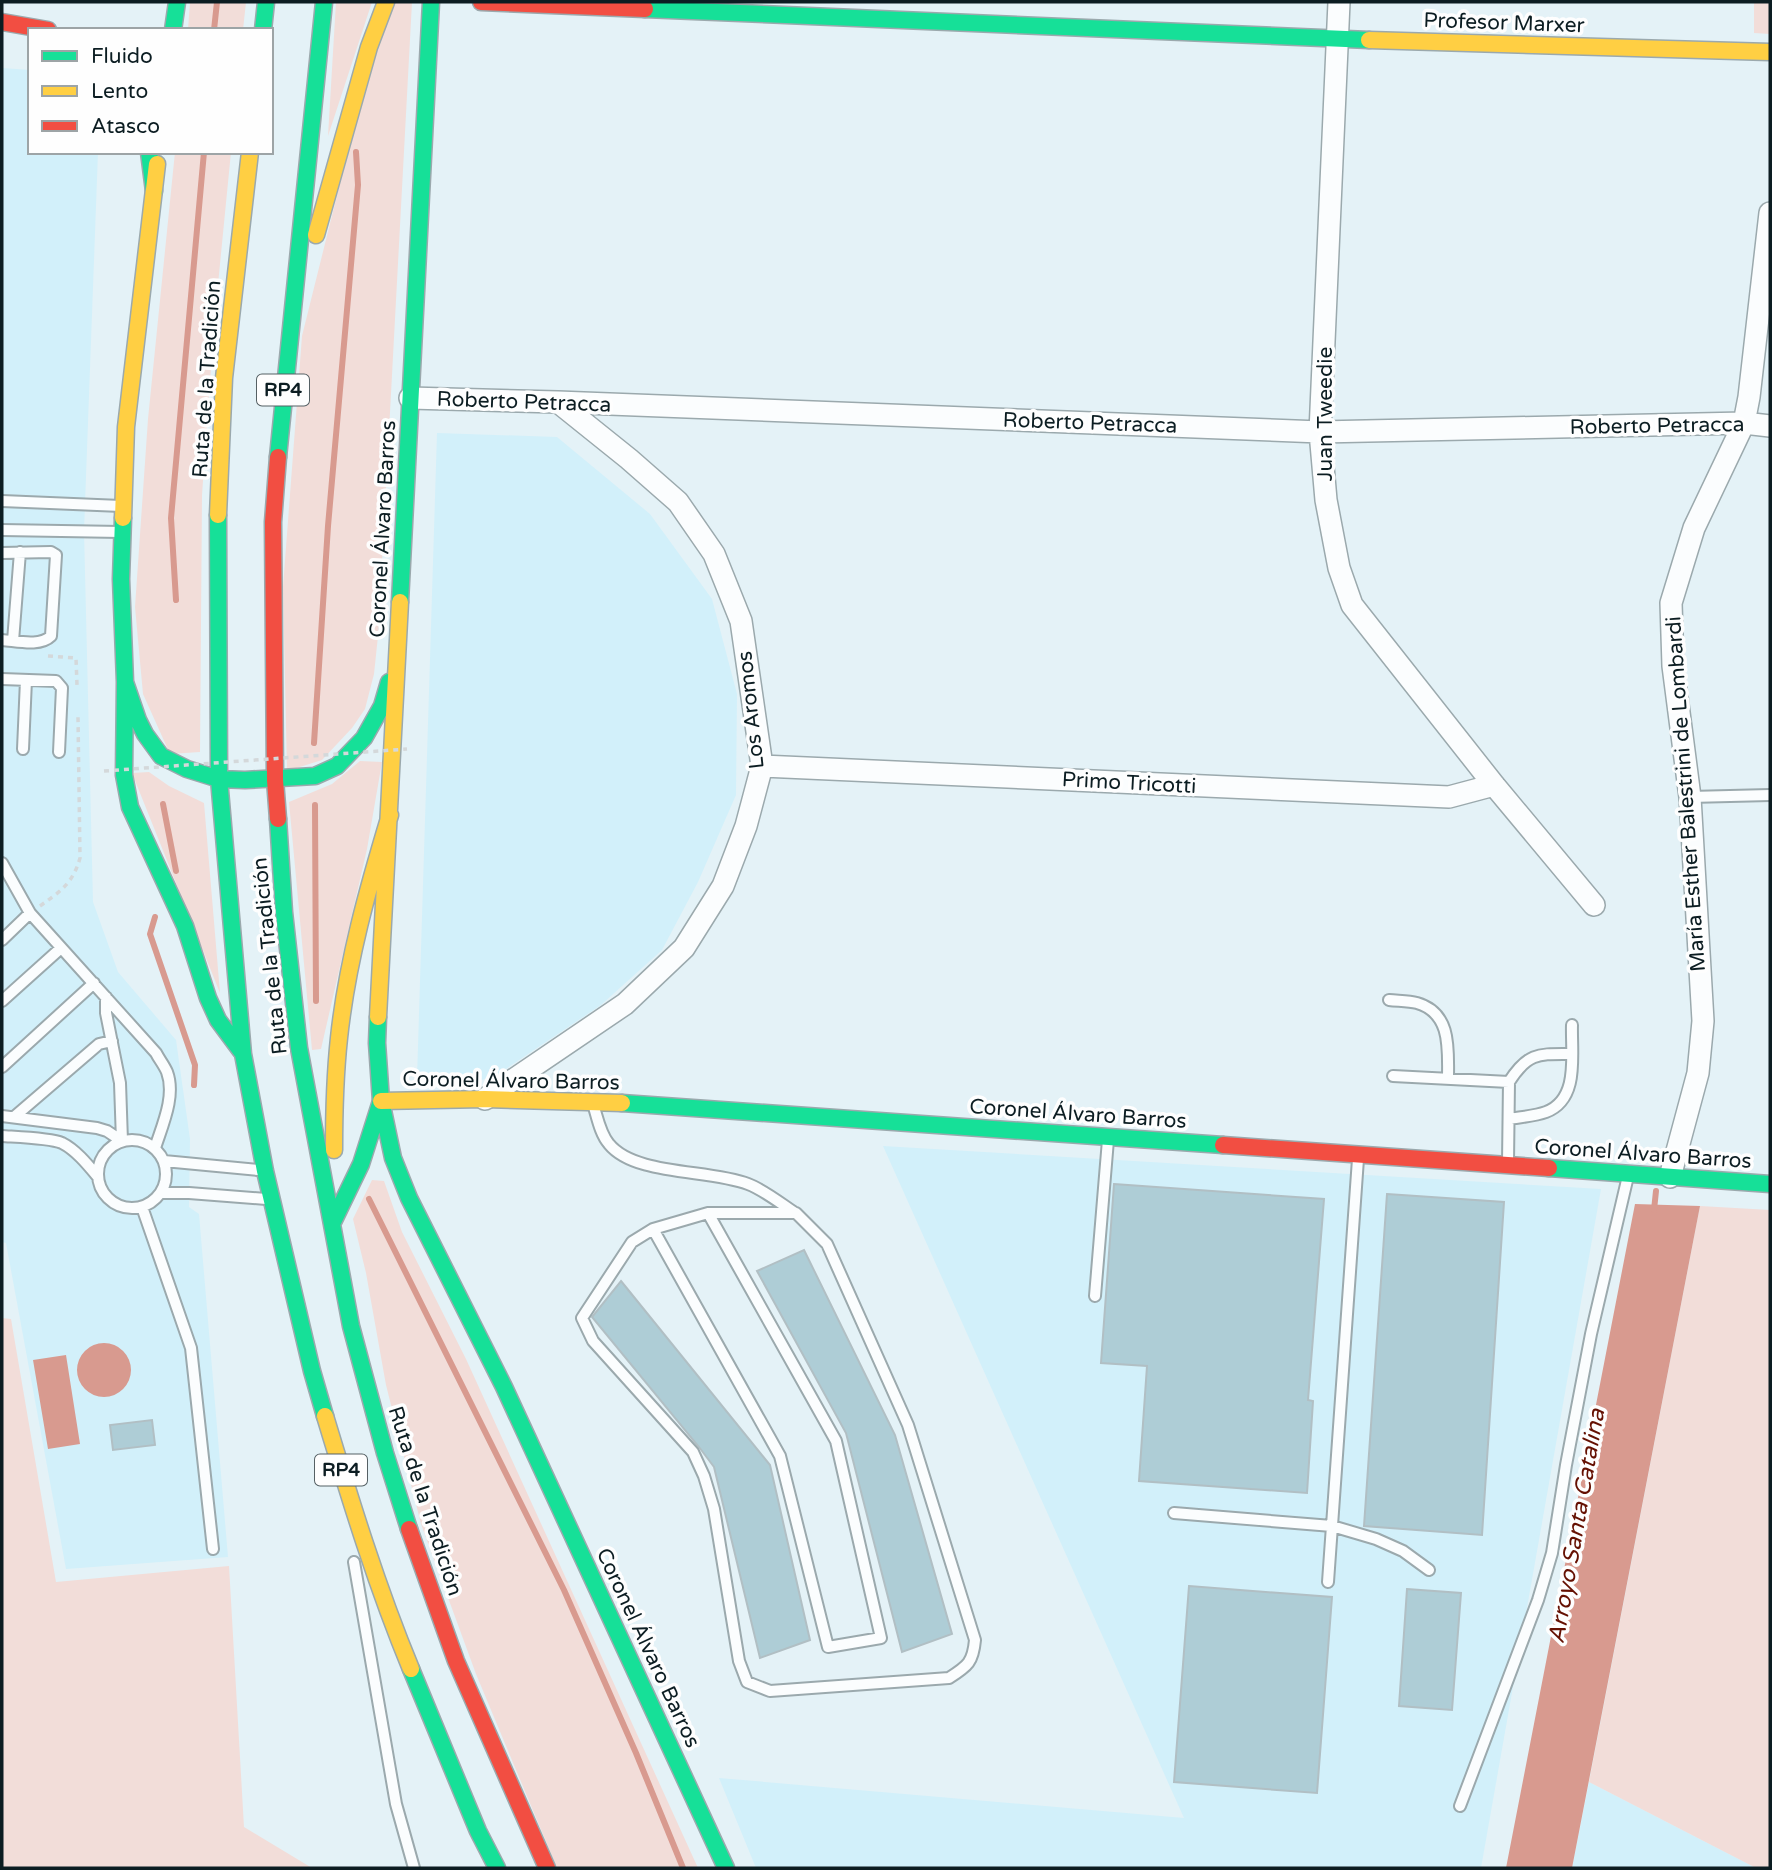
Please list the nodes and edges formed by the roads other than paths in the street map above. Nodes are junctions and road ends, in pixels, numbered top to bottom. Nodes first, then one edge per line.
1 (177, 2) edge
2 (266, 2) edge
3 (324, 2) edge
4 (386, 2) edge
5 (431, 2) edge
6 (481, 2) edge
7 (1339, 2) edge
8 (2, 22) edge
9 (36, 28) edge
10 (173, 28) edge
11 (263, 28) edge
12 (1338, 39) junction
13 (1770, 52) edge
14 (149, 154) edge
15 (158, 154) edge
16 (250, 154) edge
17 (154, 191) junction
18 (1770, 213) edge
19 (289, 332) junction
20 (410, 398) junction
21 (558, 402) junction
22 (1744, 423) junction
23 (1770, 426) edge
24 (1320, 432) junction
25 (2, 501) edge
26 (124, 506) junction
27 (2, 530) edge
28 (123, 532) junction
29 (20, 552) junction
30 (2, 553) edge
31 (7, 641) edge
32 (398, 647) junction
33 (2, 679) edge
34 (26, 680) junction
35 (125, 682) junction
36 (23, 749) dead end
37 (60, 752) dead end
38 (762, 766) junction
39 (219, 779) junction
40 (275, 780) junction
41 (1494, 785) junction
42 (1770, 795) edge
43 (1690, 797) junction
44 (390, 815) junction
45 (2, 863) edge
46 (1594, 905) dead end
47 (30, 913) junction
48 (2, 940) edge
49 (61, 948) junction
50 (94, 983) junction
51 (106, 997) junction
52 (1389, 1000) dead end
53 (2, 1001) edge
54 (1572, 1025) dead end
55 (112, 1041) junction
56 (243, 1054) junction
57 (1571, 1055) junction
58 (2, 1067) edge
59 (1394, 1076) dead end
60 (1448, 1079) junction
61 (1509, 1082) junction
62 (485, 1099) junction
63 (382, 1101) junction
64 (592, 1101) junction
65 (2, 1116) edge
66 (14, 1118) junction
67 (36, 1119) junction
68 (1509, 1119) junction
69 (2, 1136) edge
70 (1108, 1137) junction
71 (36, 1140) junction
72 (122, 1141) junction
73 (155, 1148) junction
74 (1359, 1155) junction
75 (164, 1161) junction
76 (1508, 1165) junction
77 (265, 1171) junction
78 (1629, 1174) junction
79 (98, 1177) junction
80 (1670, 1177) junction
81 (1770, 1184) edge
82 (162, 1192) junction
83 (272, 1200) junction
84 (142, 1207) junction
85 (708, 1213) junction
86 (796, 1213) junction
87 (332, 1224) junction
88 (653, 1230) junction
89 (1095, 1296) dead end
90 (329, 1429) junction
91 (1174, 1513) dead end
92 (347, 1523) dead end
93 (1332, 1526) junction
94 (213, 1549) dead end
95 (352, 1550) dead end
96 (1429, 1570) dead end
97 (1328, 1582) dead end
98 (1460, 1806) dead end
99 (414, 1868) edge
100 (497, 1868) edge
101 (547, 1868) edge
102 (726, 1868) edge

1 - 10 main road
2 - 11 main road
3 - 19 main road, Ruta de la Tradición / RP4
4 - 19 main road
5 - 20 main road, Coronel Álvaro Barros
6 - 12 main road, Profesor Marxer
7 - 12 street, Juan Tweedie
8 - 9 main road
12 - 13 main road, Profesor Marxer
12 - 24 street, Juan Tweedie
14 - 17 main road
15 - 17 main road
16 - 39 main road, Ruta de la Tradición / RP4
17 - 26 main road
18 - 22 street, María Esther Balestrini de Lombardi
19 - 40 main road, Ruta de la Tradición / RP4
20 - 21 street, Roberto Petracca
20 - 32 main road, Coronel Álvaro Barros
21 - 24 street, Roberto Petracca
21 - 38 street, Los Aromos
22 - 23 street, Roberto Petracca
22 - 24 street, Roberto Petracca
22 - 43 street, María Esther Balestrini de Lombardi
24 - 41 street, Juan Tweedie
25 - 26 lane
26 - 28 main road
27 - 28 lane
28 - 35 main road
29 - 30 lane
29 - 31 lane
29 - 31 lane
32 - 40 main road
32 - 44 main road, Coronel Álvaro Barros
33 - 34 lane
34 - 36 lane
34 - 37 lane
35 - 39 main road
35 - 56 main road
38 - 41 street, Primo Tricotti
38 - 62 street, Los Aromos
39 - 40 main road
39 - 56 main road, Ruta de la Tradición / RP4
40 - 87 main road, Ruta de la Tradición / RP4
41 - 46 street, Juan Tweedie
42 - 43 lane
43 - 80 street, María Esther Balestrini de Lombardi
44 - 63 main road, Coronel Álvaro Barros
44 - 87 main road
45 - 47 lane
47 - 48 lane
47 - 49 lane
49 - 50 lane
49 - 53 lane
50 - 51 lane
50 - 58 lane
51 - 55 lane
51 - 73 lane
52 - 60 lane
54 - 57 lane
55 - 66 lane
55 - 72 lane
56 - 77 main road, Ruta de la Tradición / RP4
57 - 61 lane
57 - 68 lane
59 - 60 lane
60 - 61 lane
61 - 68 lane
62 - 63 main road, Coronel Álvaro Barros
62 - 64 main road, Coronel Álvaro Barros
63 - 87 main road
63 - 102 main road, Coronel Álvaro Barros
64 - 70 main road, Coronel Álvaro Barros
64 - 86 lane
65 - 66 lane
66 - 67 lane
67 - 71 lane
67 - 72 lane
68 - 76 lane
69 - 71 lane
70 - 74 main road, Coronel Álvaro Barros
70 - 89 lane
71 - 79 lane
72 - 73 lane
72 - 79 lane
73 - 75 lane
74 - 76 main road, Coronel Álvaro Barros
74 - 93 lane
75 - 77 lane
75 - 82 lane
76 - 78 main road, Coronel Álvaro Barros
77 - 83 main road, Ruta de la Tradición / RP4
78 - 80 main road, Coronel Álvaro Barros
78 - 98 lane
79 - 84 lane
80 - 81 main road, Coronel Álvaro Barros
82 - 83 lane
82 - 84 lane
83 - 90 main road, Ruta de la Tradición / RP4
84 - 94 lane
85 - 86 lane
85 - 88 lane
85 - 88 lane
86 - 88 lane
87 - 101 main road, Ruta de la Tradición / RP4
90 - 92 lane
90 - 100 main road, Ruta de la Tradición / RP4
91 - 93 lane
93 - 96 lane
93 - 97 lane
95 - 99 lane

